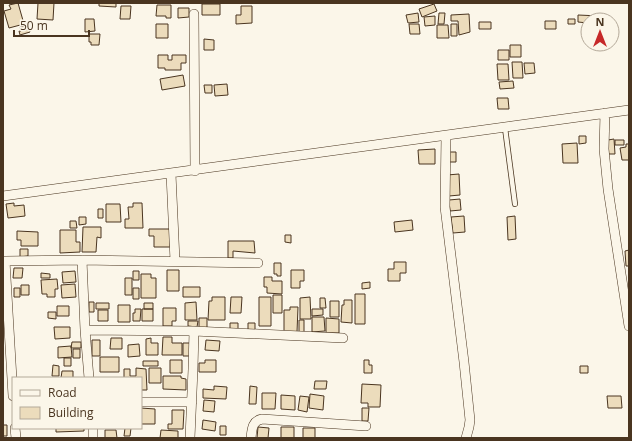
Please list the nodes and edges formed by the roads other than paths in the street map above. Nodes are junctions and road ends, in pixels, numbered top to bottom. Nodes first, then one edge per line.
1 (194, 14) dead end
2 (629, 110) edge
3 (605, 113) junction
4 (505, 128) junction
5 (446, 136) junction
6 (195, 171) junction
7 (170, 174) junction
8 (3, 196) edge
9 (515, 204) dead end
10 (82, 260) junction
11 (4, 261) edge
12 (175, 261) junction
13 (258, 263) dead end
14 (629, 326) edge
15 (85, 330) junction
16 (194, 331) junction
17 (343, 338) dead end
18 (89, 377) edge
19 (12, 381) edge
20 (142, 402) edge
21 (192, 402) junction
22 (366, 426) dead end
23 (190, 438) edge
24 (251, 438) edge
25 (466, 438) edge

1 - 6 street
2 - 3 street
3 - 4 street
3 - 14 street
4 - 5 street
4 - 9 lane
5 - 6 street
5 - 25 street
6 - 7 street
7 - 8 street
7 - 12 street
10 - 11 street
10 - 12 street
10 - 15 street
11 - 19 street
12 - 13 street
15 - 16 street
15 - 18 street
16 - 17 street
16 - 21 street
20 - 21 street
21 - 23 street
22 - 24 street

